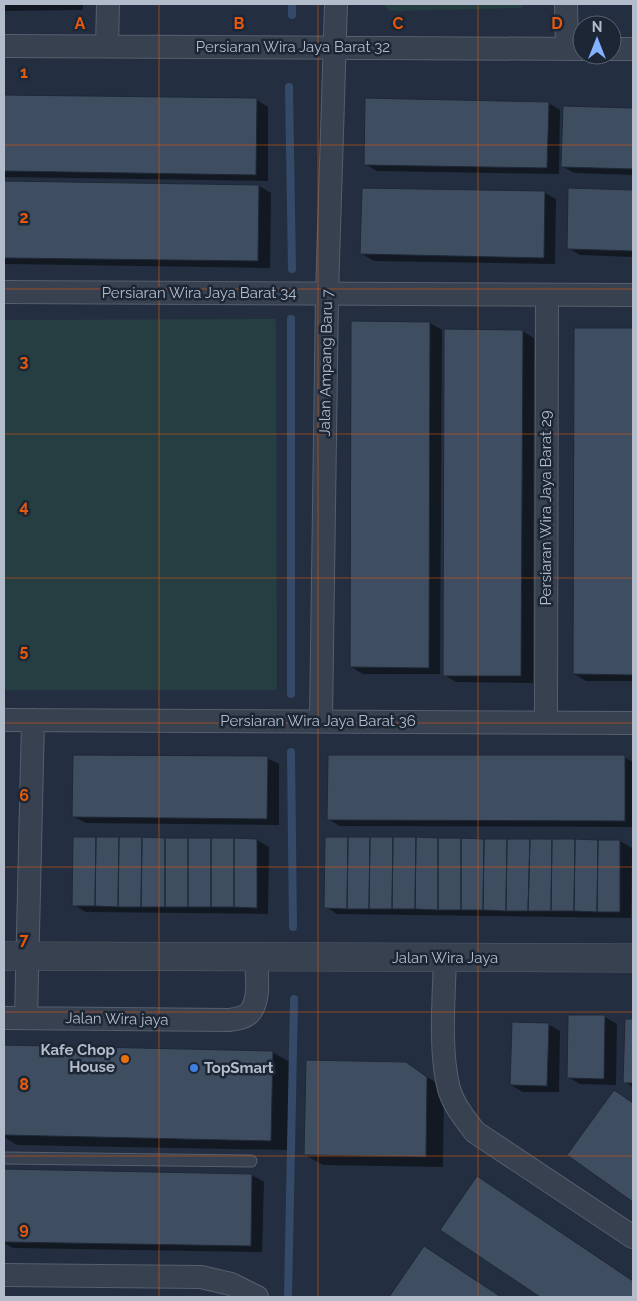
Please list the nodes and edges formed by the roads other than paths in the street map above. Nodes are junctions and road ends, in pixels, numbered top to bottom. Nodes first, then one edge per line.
1 (108, 4) edge
2 (336, 4) edge
3 (566, 4) edge
4 (572, 37) edge
5 (4, 46) edge
6 (107, 46) junction
7 (334, 47) junction
8 (572, 48) edge
9 (4, 292) edge
10 (327, 294) junction
11 (547, 294) junction
12 (633, 295) edge
13 (4, 720) edge
14 (33, 720) junction
15 (321, 722) junction
16 (546, 722) junction
17 (633, 723) edge
18 (15, 956) edge
19 (256, 956) junction
20 (445, 958) junction
21 (633, 958) edge
22 (4, 1018) edge
23 (26, 1018) junction
24 (4, 1158) edge
25 (251, 1161) dead end
26 (633, 1237) edge
27 (4, 1275) edge
28 (257, 1297) edge

1 - 6 street
2 - 7 street, Jalan Ampang Baru 7
3 - 4 street
5 - 6 street, Persiaran Wira Jaya Barat 32
6 - 7 street, Persiaran Wira Jaya Barat 32
7 - 8 street, Persiaran Wira Jaya Barat 32
7 - 10 street, Jalan Ampang Baru 7
9 - 10 street, Persiaran Wira Jaya Barat 34
10 - 11 street, Persiaran Wira Jaya Barat 34
10 - 15 street, Jalan Ampang Baru 7
11 - 12 street, Persiaran Wira Jaya Barat 34
11 - 16 street, Persiaran Wira Jaya Barat 29
13 - 14 street, Persiaran Wira Jaya Barat 36
14 - 15 street, Persiaran Wira Jaya Barat 36
14 - 18 street
15 - 16 street, Persiaran Wira Jaya Barat 36
16 - 17 street, Persiaran Wira Jaya Barat 36
18 - 19 street, Jalan Wira Jaya
18 - 23 street
19 - 20 street, Jalan Wira Jaya
19 - 23 street, Jalan Wira jaya
20 - 21 street, Jalan Wira Jaya
20 - 26 street
22 - 23 street, Jalan Wira jaya
24 - 25 lane
27 - 28 street

